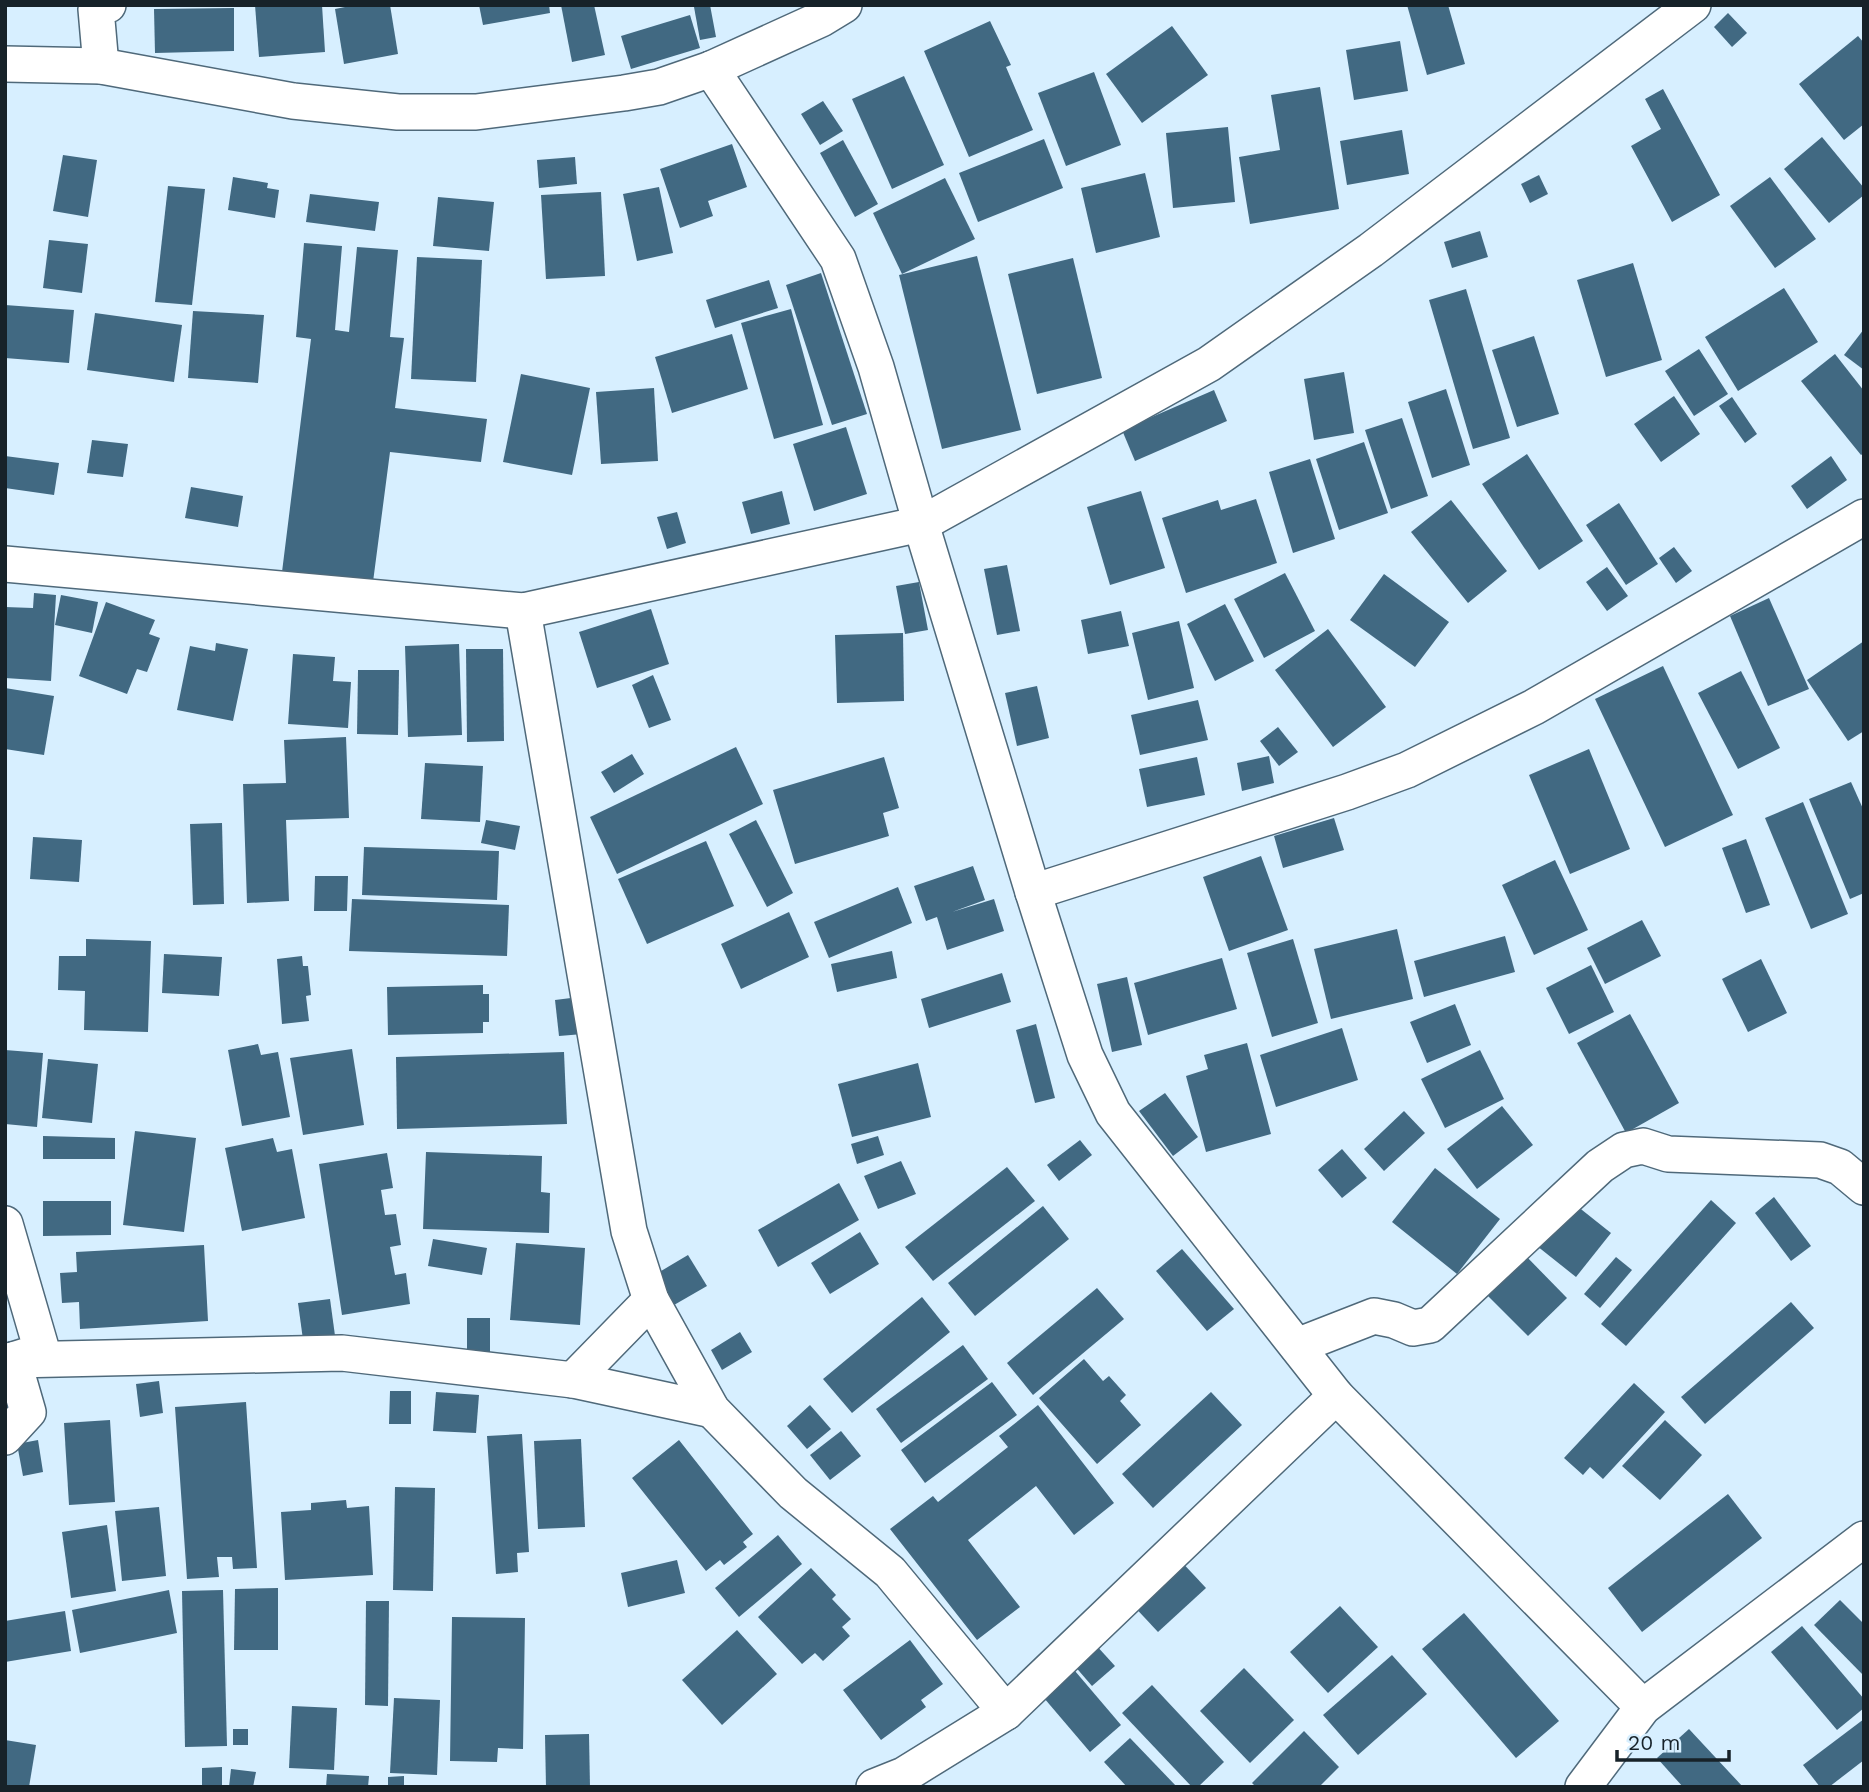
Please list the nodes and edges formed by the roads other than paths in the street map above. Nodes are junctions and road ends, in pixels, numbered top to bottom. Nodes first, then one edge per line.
1 (844, 5) edge
2 (1693, 5) edge
3 (100, 7) edge
4 (5, 64) edge
5 (101, 66) junction
6 (711, 69) junction
7 (1864, 517) edge
8 (921, 524) junction
9 (5, 564) edge
10 (523, 611) junction
11 (1034, 892) junction
12 (1864, 1186) edge
13 (5, 1224) edge
14 (651, 1300) junction
15 (1297, 1346) junction
16 (13, 1360) junction
17 (573, 1380) junction
18 (1336, 1396) junction
19 (712, 1410) junction
20 (5, 1437) edge
21 (1863, 1541) edge
22 (1643, 1707) junction
23 (1006, 1712) junction
24 (874, 1787) edge
25 (1583, 1787) edge

1 - 6 street
2 - 8 street
3 - 5 street
4 - 5 street
5 - 6 street
6 - 8 street
7 - 11 street
8 - 10 street
8 - 11 street
9 - 10 street
10 - 14 street
11 - 15 street
12 - 15 street
13 - 16 street
14 - 17 street
14 - 19 street
15 - 18 street
16 - 17 street
16 - 20 street
17 - 19 street
18 - 22 street
18 - 23 street
19 - 23 street
21 - 22 street
22 - 25 street
23 - 24 street

